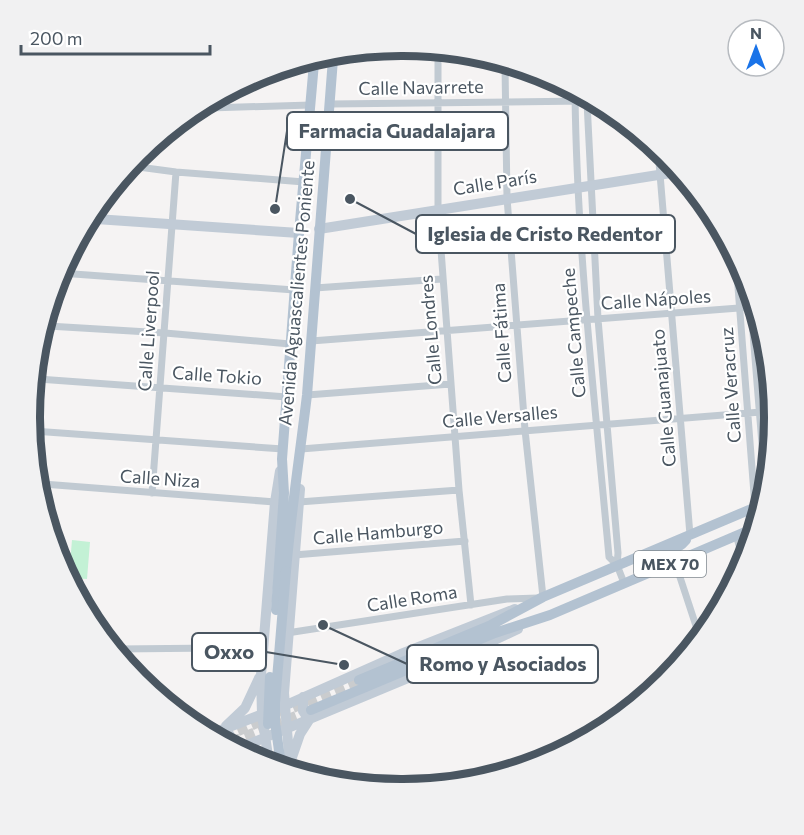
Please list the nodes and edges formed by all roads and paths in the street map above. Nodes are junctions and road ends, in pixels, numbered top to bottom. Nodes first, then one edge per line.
1 (438, 58) edge
2 (333, 63) edge
3 (315, 67) edge
4 (505, 71) edge
5 (572, 98) edge
6 (575, 100) edge
7 (506, 101) junction
8 (439, 103) junction
9 (330, 104) junction
10 (311, 105) junction
11 (586, 106) edge
12 (215, 108) edge
13 (659, 163) edge
14 (141, 167) edge
15 (176, 172) junction
16 (668, 173) edge
17 (659, 174) junction
18 (304, 183) junction
19 (591, 184) junction
20 (578, 187) junction
21 (507, 198) junction
22 (438, 210) junction
23 (100, 219) edge
24 (172, 224) junction
25 (319, 229) junction
26 (299, 233) junction
27 (70, 274) edge
28 (442, 279) junction
29 (169, 281) junction
30 (738, 284) edge
31 (315, 288) junction
32 (294, 290) junction
33 (746, 308) edge
34 (740, 309) junction
35 (672, 314) junction
36 (598, 319) junction
37 (587, 320) junction
38 (517, 325) junction
39 (52, 326) edge
40 (447, 330) junction
41 (165, 333) junction
42 (754, 335) edge
43 (311, 341) junction
44 (290, 344) junction
45 (43, 379) edge
46 (451, 384) junction
47 (160, 387) junction
48 (307, 395) junction
49 (286, 396) junction
50 (759, 412) junction
51 (764, 412) edge
52 (747, 413) junction
53 (680, 418) junction
54 (607, 424) junction
55 (597, 425) junction
56 (525, 430) junction
57 (41, 431) edge
58 (455, 436) junction
59 (156, 439) junction
60 (762, 448) edge
61 (300, 453) junction
62 (282, 454) junction
63 (47, 484) edge
64 (459, 490) junction
65 (152, 493) junction
66 (754, 498) edge
67 (275, 502) junction
68 (299, 502) junction
69 (752, 508) edge
70 (745, 532) edge
71 (690, 535) junction
72 (736, 535) junction
73 (465, 541) junction
74 (739, 547) edge
75 (294, 555) junction
76 (675, 562) junction
77 (617, 565) junction
78 (651, 572) junction
79 (624, 583) junction
80 (542, 598) junction
81 (471, 605) junction
82 (527, 605) junction
83 (696, 627) edge
84 (288, 633) junction
85 (265, 634) junction
86 (124, 649) edge
87 (263, 654) junction
88 (286, 656) junction
89 (261, 675) junction
90 (359, 680) tunnel mouth
91 (303, 697) junction
92 (284, 706) junction
93 (262, 715) junction
94 (310, 715) junction
95 (285, 729) junction
96 (220, 730) edge
97 (220, 731) edge
98 (265, 737) junction
99 (249, 745) edge
100 (269, 753) edge
101 (271, 754) edge
102 (285, 760) edge
103 (287, 760) edge
104 (289, 761) edge

1 - 8 street, Calle Londres
2 - 9 main road, Avenida Aguascalientes Poniente
3 - 10 main road, Avenida Aguascalientes Poniente
4 - 7 street, Calle Fátima
5 - 7 street, Calle Navarrete
6 - 20 street, Calle Campeche
7 - 8 street, Calle Navarrete
7 - 21 street, Calle Fátima
8 - 9 street, Calle Navarrete
8 - 22 street, Calle Londres
9 - 25 main road, Avenida Aguascalientes Poniente
10 - 12 street
10 - 18 main road, Avenida Aguascalientes Poniente
11 - 19 street, Calle Campeche
13 - 17 street, Calle Guanajuato
14 - 15 street
15 - 18 street
15 - 24 street, Calle Liverpool
16 - 17 street, Calle París
17 - 19 street, Calle París
17 - 35 street, Calle Guanajuato
18 - 26 main road, Avenida Aguascalientes Poniente
19 - 20 street, Calle París
19 - 36 street, Calle Campeche
20 - 21 street, Calle París
20 - 37 street, Calle Campeche
21 - 22 street, Calle París
21 - 38 street, Calle Fátima
22 - 25 street, Calle París
22 - 28 street, Calle Londres
23 - 24 street
24 - 26 street
24 - 29 street, Calle Liverpool
25 - 31 main road, Avenida Aguascalientes Poniente
26 - 32 main road, Avenida Aguascalientes Poniente
27 - 29 street
28 - 31 street
28 - 40 street, Calle Londres
29 - 32 street
29 - 41 street, Calle Liverpool
30 - 34 street, Calle Veracruz
31 - 43 main road, Avenida Aguascalientes Poniente
32 - 44 main road, Avenida Aguascalientes Poniente
33 - 34 street, Calle Nápoles
34 - 35 street, Calle Nápoles
34 - 52 street, Calle Veracruz
35 - 36 street, Calle Nápoles
35 - 53 street, Calle Guanajuato
36 - 37 street, Calle Nápoles
36 - 54 street, Calle Campeche
37 - 38 street, Calle Nápoles
37 - 55 street, Calle Campeche
38 - 40 street, Calle Nápoles
38 - 56 street, Calle Fátima
39 - 41 street
40 - 43 street, Calle Nápoles
40 - 46 street, Calle Londres
41 - 44 street
41 - 47 street, Calle Liverpool
42 - 50 street, Calle Veracruz
43 - 48 main road, Avenida Aguascalientes Poniente
44 - 49 main road, Avenida Aguascalientes Poniente
45 - 47 street, Calle Tokio
46 - 48 street
46 - 58 street, Calle Londres
47 - 49 street, Calle Tokio
47 - 59 street, Calle Liverpool
48 - 61 main road, Avenida Aguascalientes Poniente
49 - 62 main road, Avenida Aguascalientes Poniente
50 - 51 street, Calle Versalles
50 - 52 street, Calle Versalles
50 - 60 street, Calle Veracruz
52 - 53 street, Calle Versalles
52 - 66 street, Calle Veracruz
53 - 54 street, Calle Versalles
53 - 71 street, Calle Guanajuato
54 - 55 street, Calle Versalles
54 - 77 street, Calle Campeche
55 - 56 street, Calle Versalles
55 - 77 street, Calle Campeche
56 - 58 street, Calle Versalles
56 - 80 street, Calle Fátima
57 - 59 street
58 - 61 street, Calle Versalles
58 - 64 street, Calle Londres
59 - 62 street
59 - 65 street, Calle Liverpool
61 - 68 street, Avenida Aguascalientes Poniente
61 - 102 main road, Avenida Aguascalientes Poniente, bridge
62 - 67 street, Avenida Aguascalientes Poniente
62 - 101 main road, Avenida Aguascalientes Poniente, bridge
63 - 65 street, Calle Niza
64 - 68 street
64 - 73 street, Calle Londres
65 - 67 street, Calle Niza
67 - 85 street, Avenida Aguascalientes Poniente
68 - 75 street, Avenida Aguascalientes Poniente
69 - 71 main road, MEX 70
70 - 72 main road, MEX 70
71 - 77 main road, MEX 70
71 - 78 main road
72 - 74 street
72 - 76 main road, MEX 70
73 - 75 street, Calle Hamburgo
73 - 81 street, Calle Londres
75 - 84 street, Avenida Aguascalientes Poniente
76 - 78 main road, MEX 70
76 - 83 street
77 - 79 street, Calle Campeche
77 - 80 main road, MEX 70
78 - 79 main road, MEX 70
79 - 94 main road, MEX 70
80 - 81 street, Calle Roma
80 - 82 main road, MEX 70
81 - 84 street, Calle Roma
82 - 90 main road, MEX 70
82 - 91 street, MEX 70
84 - 88 street, Avenida Aguascalientes Poniente
85 - 86 street
85 - 87 street, Avenida Aguascalientes Poniente
87 - 88 street
87 - 89 street, Avenida Aguascalientes Poniente
88 - 92 street, Avenida Aguascalientes Poniente
89 - 93 street, Avenida Aguascalientes Poniente
89 - 96 street
91 - 92 street, MEX 70
91 - 94 street
92 - 93 street, MEX 70
92 - 95 street, Avenida Aguascalientes Poniente
93 - 97 street, MEX 70
93 - 98 street, Avenida Aguascalientes Poniente
94 - 95 street, MEX 70
94 - 104 street
95 - 98 street, MEX 70
95 - 103 street, Avenida Aguascalientes Poniente
98 - 99 street, MEX 70
98 - 100 street, Avenida Aguascalientes Poniente

